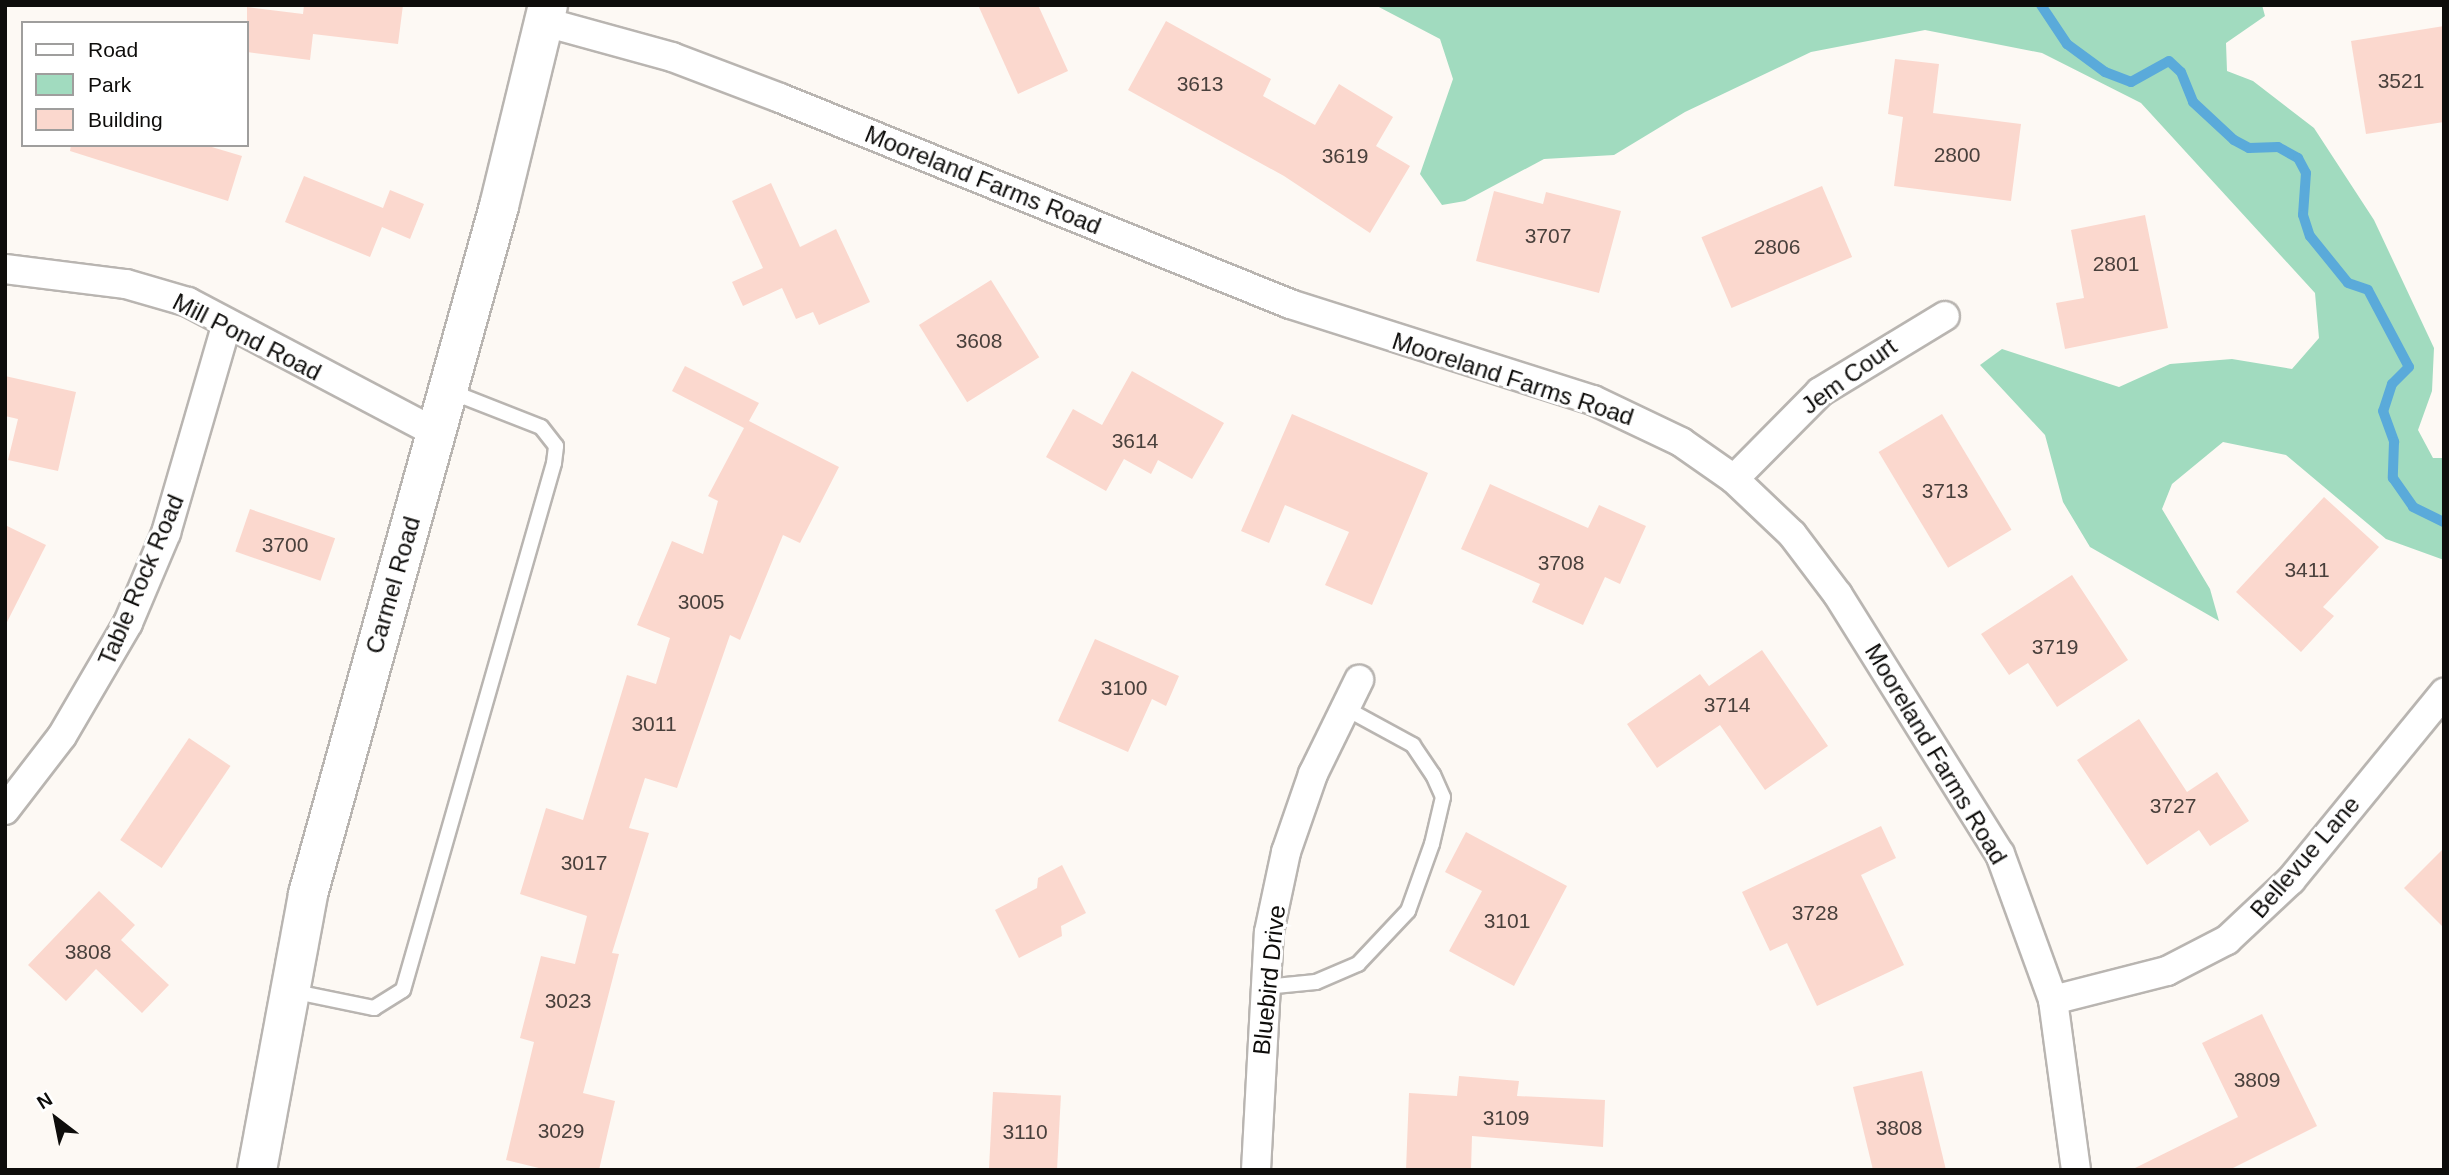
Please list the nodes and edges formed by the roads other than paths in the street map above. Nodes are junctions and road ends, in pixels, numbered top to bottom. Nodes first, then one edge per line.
1 (546, 14) edge
2 (5, 269) edge
3 (1945, 316) dead end
4 (226, 326) junction
5 (448, 390) junction
6 (436, 433) junction
7 (1734, 479) junction
8 (1359, 680) dead end
9 (2444, 693) edge
10 (1345, 708) junction
11 (5, 810) edge
12 (1265, 987) junction
13 (287, 990) junction
14 (2053, 1000) junction
15 (257, 1170) edge
16 (1256, 1170) edge
17 (2076, 1170) edge

1 - 5 main road, Carmel Road
1 - 7 street, Mooreland Farms Road
2 - 4 street, Mill Pond Road
3 - 7 street, Jem Court
4 - 6 street, Mill Pond Road
4 - 11 street, Table Rock Road
5 - 6 main road, Carmel Road
5 - 13 lane
6 - 13 main road, Carmel Road
7 - 14 street, Mooreland Farms Road
8 - 10 street, Bluebird Drive
9 - 14 street, Bellevue Lane
10 - 12 street, Bluebird Drive
10 - 12 lane
12 - 16 street, Bluebird Drive
13 - 15 main road, Carmel Road
14 - 17 street, Mooreland Farms Road

